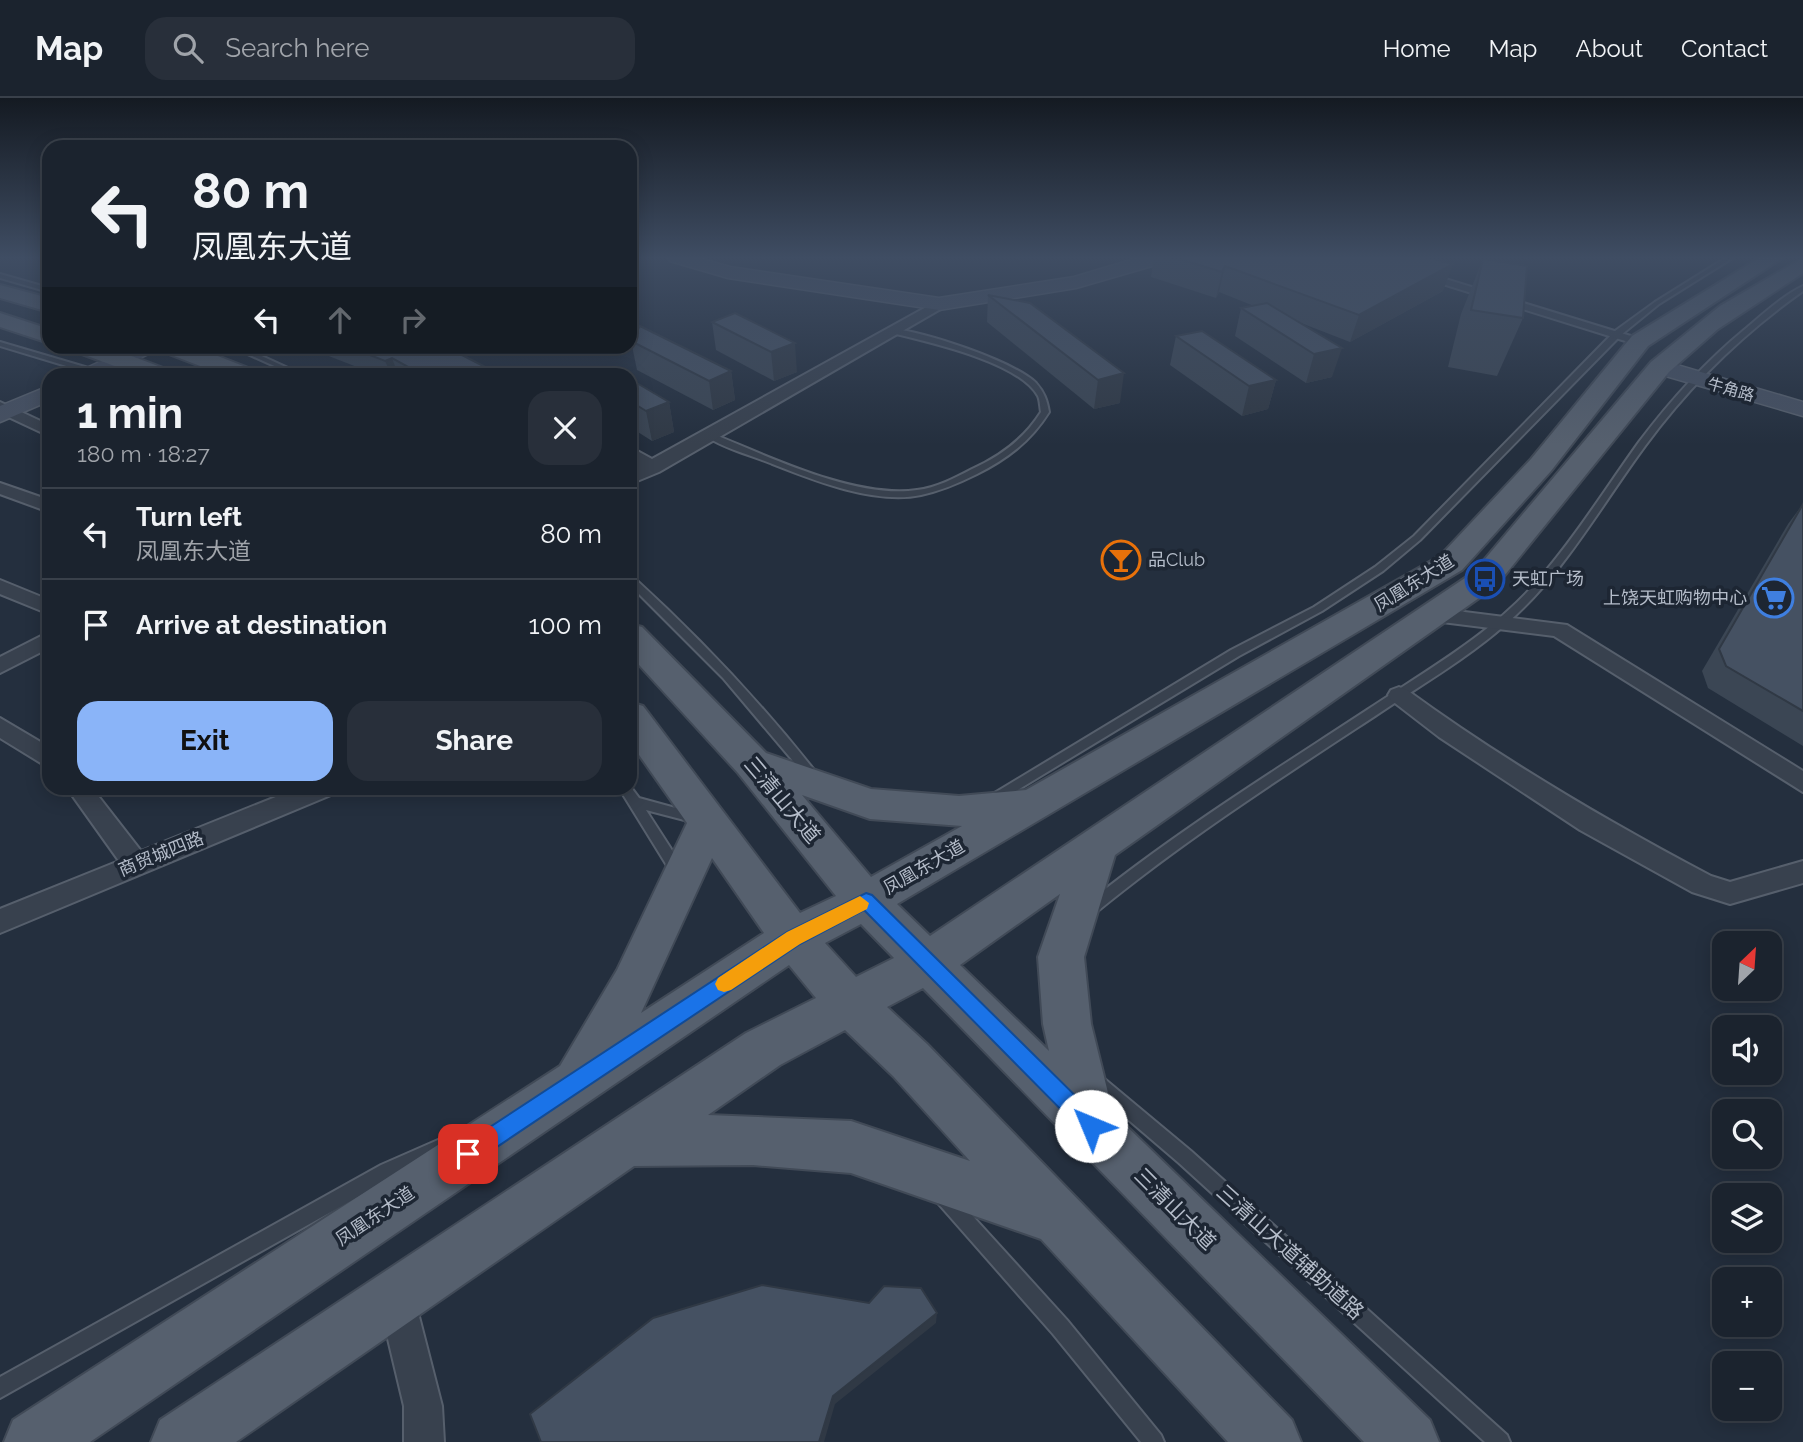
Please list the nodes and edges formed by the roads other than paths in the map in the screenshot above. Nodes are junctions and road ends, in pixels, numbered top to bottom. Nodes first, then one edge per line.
1 (0, 320) edge
2 (913, 320) edge
3 (1549, 320) edge
4 (1656, 320) edge
5 (1697, 320) edge
6 (1715, 320) edge
7 (1760, 320) edge
8 (895, 331) junction
9 (42, 334) edge
10 (0, 344) edge
11 (106, 354) edge
12 (137, 354) edge
13 (190, 354) edge
14 (252, 354) edge
15 (1654, 355) junction
16 (124, 360) junction
17 (76, 368) edge
18 (107, 368) edge
19 (143, 368) edge
20 (226, 368) edge
21 (284, 368) edge
22 (42, 396) edge
23 (1803, 409) edge
24 (3, 411) edge
25 (42, 428) edge
26 (710, 436) junction
27 (637, 457) edge
28 (653, 468) junction
29 (637, 476) edge
30 (0, 488) edge
31 (42, 503) edge
32 (0, 586) edge
33 (637, 586) edge
34 (42, 605) edge
35 (1433, 615) junction
36 (1501, 623) junction
37 (637, 642) edge
38 (42, 643) edge
39 (0, 666) edge
40 (1399, 695) junction
41 (637, 725) edge
42 (0, 726) edge
43 (42, 754) edge
44 (751, 763) junction
45 (1803, 783) edge
46 (821, 787) junction
47 (84, 795) edge
48 (298, 795) edge
49 (630, 795) edge
50 (635, 802) junction
51 (1035, 803) junction
52 (976, 809) junction
53 (708, 821) junction
54 (1097, 846) junction
55 (136, 864) junction
56 (1803, 872) edge
57 (684, 880) junction
58 (866, 901) junction
59 (0, 921) edge
60 (1070, 926) junction
61 (793, 938) junction
62 (927, 963) junction
63 (850, 1004) junction
64 (1077, 1066) junction
65 (568, 1087) junction
66 (1091, 1126) junction
67 (627, 1141) junction
68 (919, 1170) junction
69 (1058, 1217) junction
70 (396, 1297) junction
71 (0, 1388) edge
72 (35, 1442) edge
73 (182, 1442) edge
74 (424, 1442) edge
75 (1154, 1442) edge
76 (1270, 1442) edge
77 (1408, 1442) edge
78 (1500, 1442) edge

1 - 9 main road
2 - 8 street
3 - 15 street
4 - 15 lane
5 - 15 main road, 凤凰东大道
6 - 15 main road, 凤凰东大道
7 - 15 lane
8 - 26 street
8 - 26 lane
10 - 17 lane
11 - 16 main road
12 - 16 street
13 - 20 main road
14 - 21 lane
15 - 23 street, 牛角路
15 - 35 main road, 凤凰东大道
15 - 36 lane
15 - 51 main road, 凤凰东大道
15 - 52 lane
16 - 18 street
16 - 19 main road
22 - 24 street
24 - 25 street
26 - 28 street
27 - 28 street
28 - 29 street
30 - 31 street
32 - 34 street
33 - 46 lane
35 - 36 street
35 - 54 main road, 凤凰东大道
36 - 40 lane
36 - 45 street
37 - 44 main road, 三清山大道
38 - 39 street
40 - 56 street
40 - 60 lane
41 - 53 main road
42 - 43 street
44 - 46 main road
44 - 58 main road, 三清山大道
46 - 52 main road
47 - 55 street
48 - 55 street, 商贸城四路
49 - 50 lane
50 - 53 lane
50 - 57 lane
51 - 52 main road
51 - 58 main road, 凤凰东大道
53 - 57 main road
53 - 61 main road
54 - 60 main road
54 - 62 main road, 凤凰东大道
55 - 59 street, 商贸城四路
57 - 65 main road
58 - 61 main road, 凤凰东大道
58 - 62 main road, 三清山大道
60 - 64 main road
61 - 63 main road
61 - 65 main road, 凤凰东大道
62 - 63 main road, 凤凰东大道
62 - 66 main road, 三清山大道
63 - 67 main road, 凤凰东大道
63 - 69 main road
64 - 66 main road
64 - 78 lane, 三清山大道辅助道路
65 - 71 lane
65 - 72 main road, 凤凰东大道
66 - 77 main road, 三清山大道
67 - 68 main road
67 - 70 main road, 凤凰东大道
68 - 69 main road
68 - 75 lane
69 - 76 main road
70 - 73 main road, 凤凰东大道
70 - 74 street

